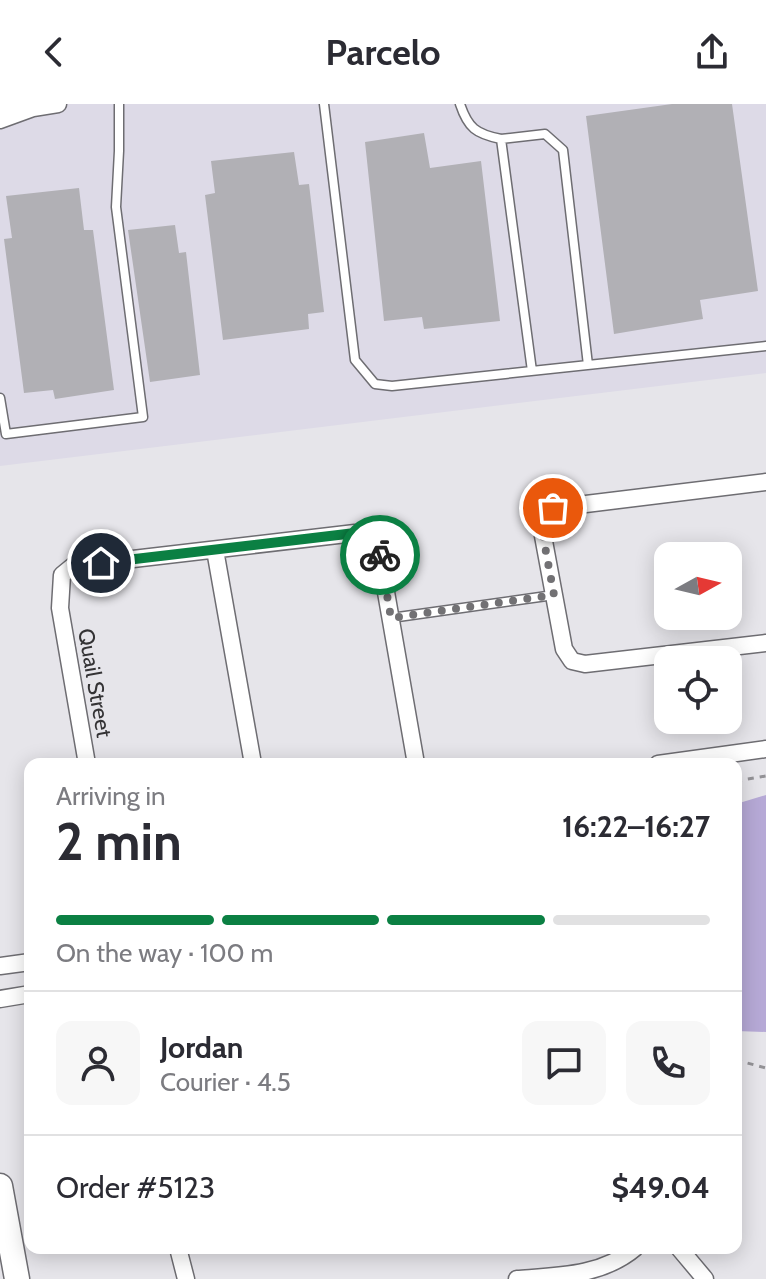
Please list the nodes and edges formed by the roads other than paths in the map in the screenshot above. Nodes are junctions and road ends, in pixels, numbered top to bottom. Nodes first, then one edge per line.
1 (58, 104) edge
2 (119, 104) edge
3 (324, 104) edge
4 (460, 104) edge
5 (0, 105) edge
6 (33, 108) junction
7 (0, 120) edge
8 (501, 139) junction
9 (766, 346) edge
10 (588, 365) junction
11 (532, 371) junction
12 (0, 398) edge
13 (766, 482) edge
14 (215, 550) junction
15 (554, 595) junction
16 (391, 618) junction
17 (766, 643) edge
18 (766, 749) edge
19 (86, 758) edge
20 (252, 758) edge
21 (415, 758) edge
22 (701, 758) edge
23 (24, 963) edge
24 (0, 966) edge
25 (24, 995) edge
26 (0, 999) edge
27 (0, 1186) edge
28 (180, 1254) edge
29 (628, 1254) edge
30 (684, 1254) edge
31 (17, 1279) edge
32 (186, 1279) edge
33 (517, 1279) edge
34 (705, 1279) edge

1 - 6 street
2 - 12 lane
3 - 11 lane
4 - 8 lane
5 - 6 street
6 - 7 street
8 - 10 lane
8 - 11 lane
9 - 10 lane
10 - 11 lane
13 - 15 street
14 - 16 street, Quail Street
14 - 19 street, Quail Street
14 - 20 street
15 - 16 lane
15 - 17 street
16 - 21 street, Quail Street
18 - 22 street
23 - 24 street
25 - 26 street
27 - 31 main road
28 - 32 street
29 - 33 street
30 - 34 street

